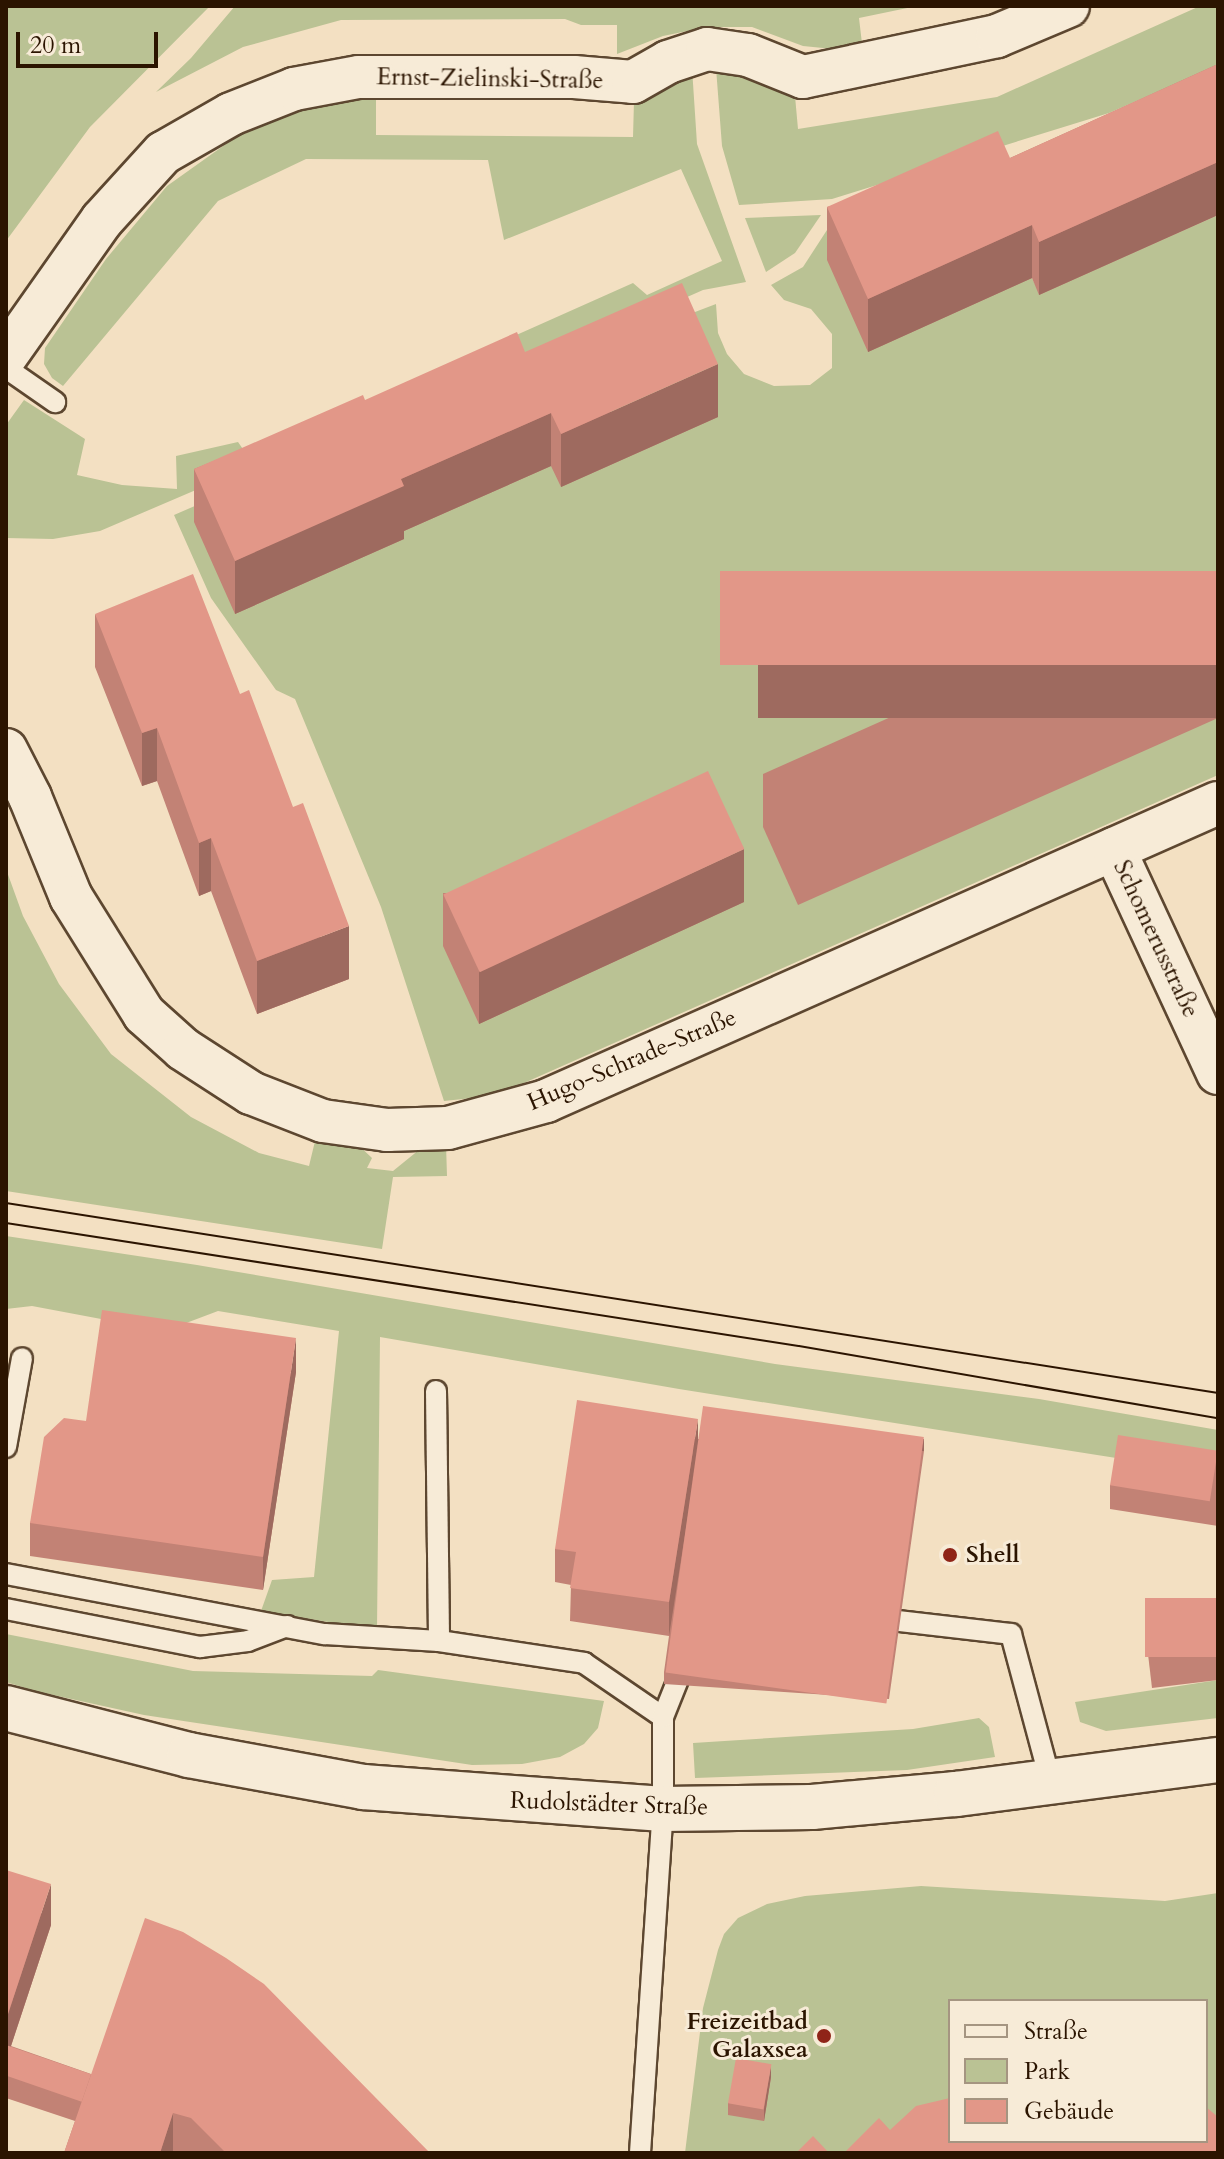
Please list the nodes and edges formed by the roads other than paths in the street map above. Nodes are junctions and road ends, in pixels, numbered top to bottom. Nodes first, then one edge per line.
1 (1068, 6) edge
2 (6, 356) edge
3 (6, 368) edge
4 (55, 402) dead end
5 (6, 750) edge
6 (1218, 803) edge
7 (1114, 849) junction
8 (1218, 1073) edge
9 (22, 1358) dead end
10 (436, 1391) dead end
11 (6, 1447) edge
12 (6, 1574) edge
13 (6, 1609) edge
14 (853, 1615) edge
15 (287, 1626) junction
16 (439, 1641) junction
17 (693, 1643) edge
18 (6, 1708) edge
19 (663, 1717) junction
20 (1218, 1760) edge
21 (1050, 1780) junction
22 (663, 1809) junction
23 (640, 2153) edge

1 - 2 street, Ernst-Zielinski-Straße
3 - 4 lane
5 - 7 street, Hugo-Schrade-Straße
6 - 7 street, Hugo-Schrade-Straße
7 - 8 street, Schomerusstraße
9 - 11 lane
10 - 16 lane
12 - 15 lane
13 - 15 lane
14 - 21 lane
15 - 16 lane
16 - 19 lane
17 - 19 lane
18 - 22 street, Rudolstädter Straße
19 - 22 lane
20 - 21 street, Rudolstädter Straße
21 - 22 street, Rudolstädter Straße
22 - 23 lane

